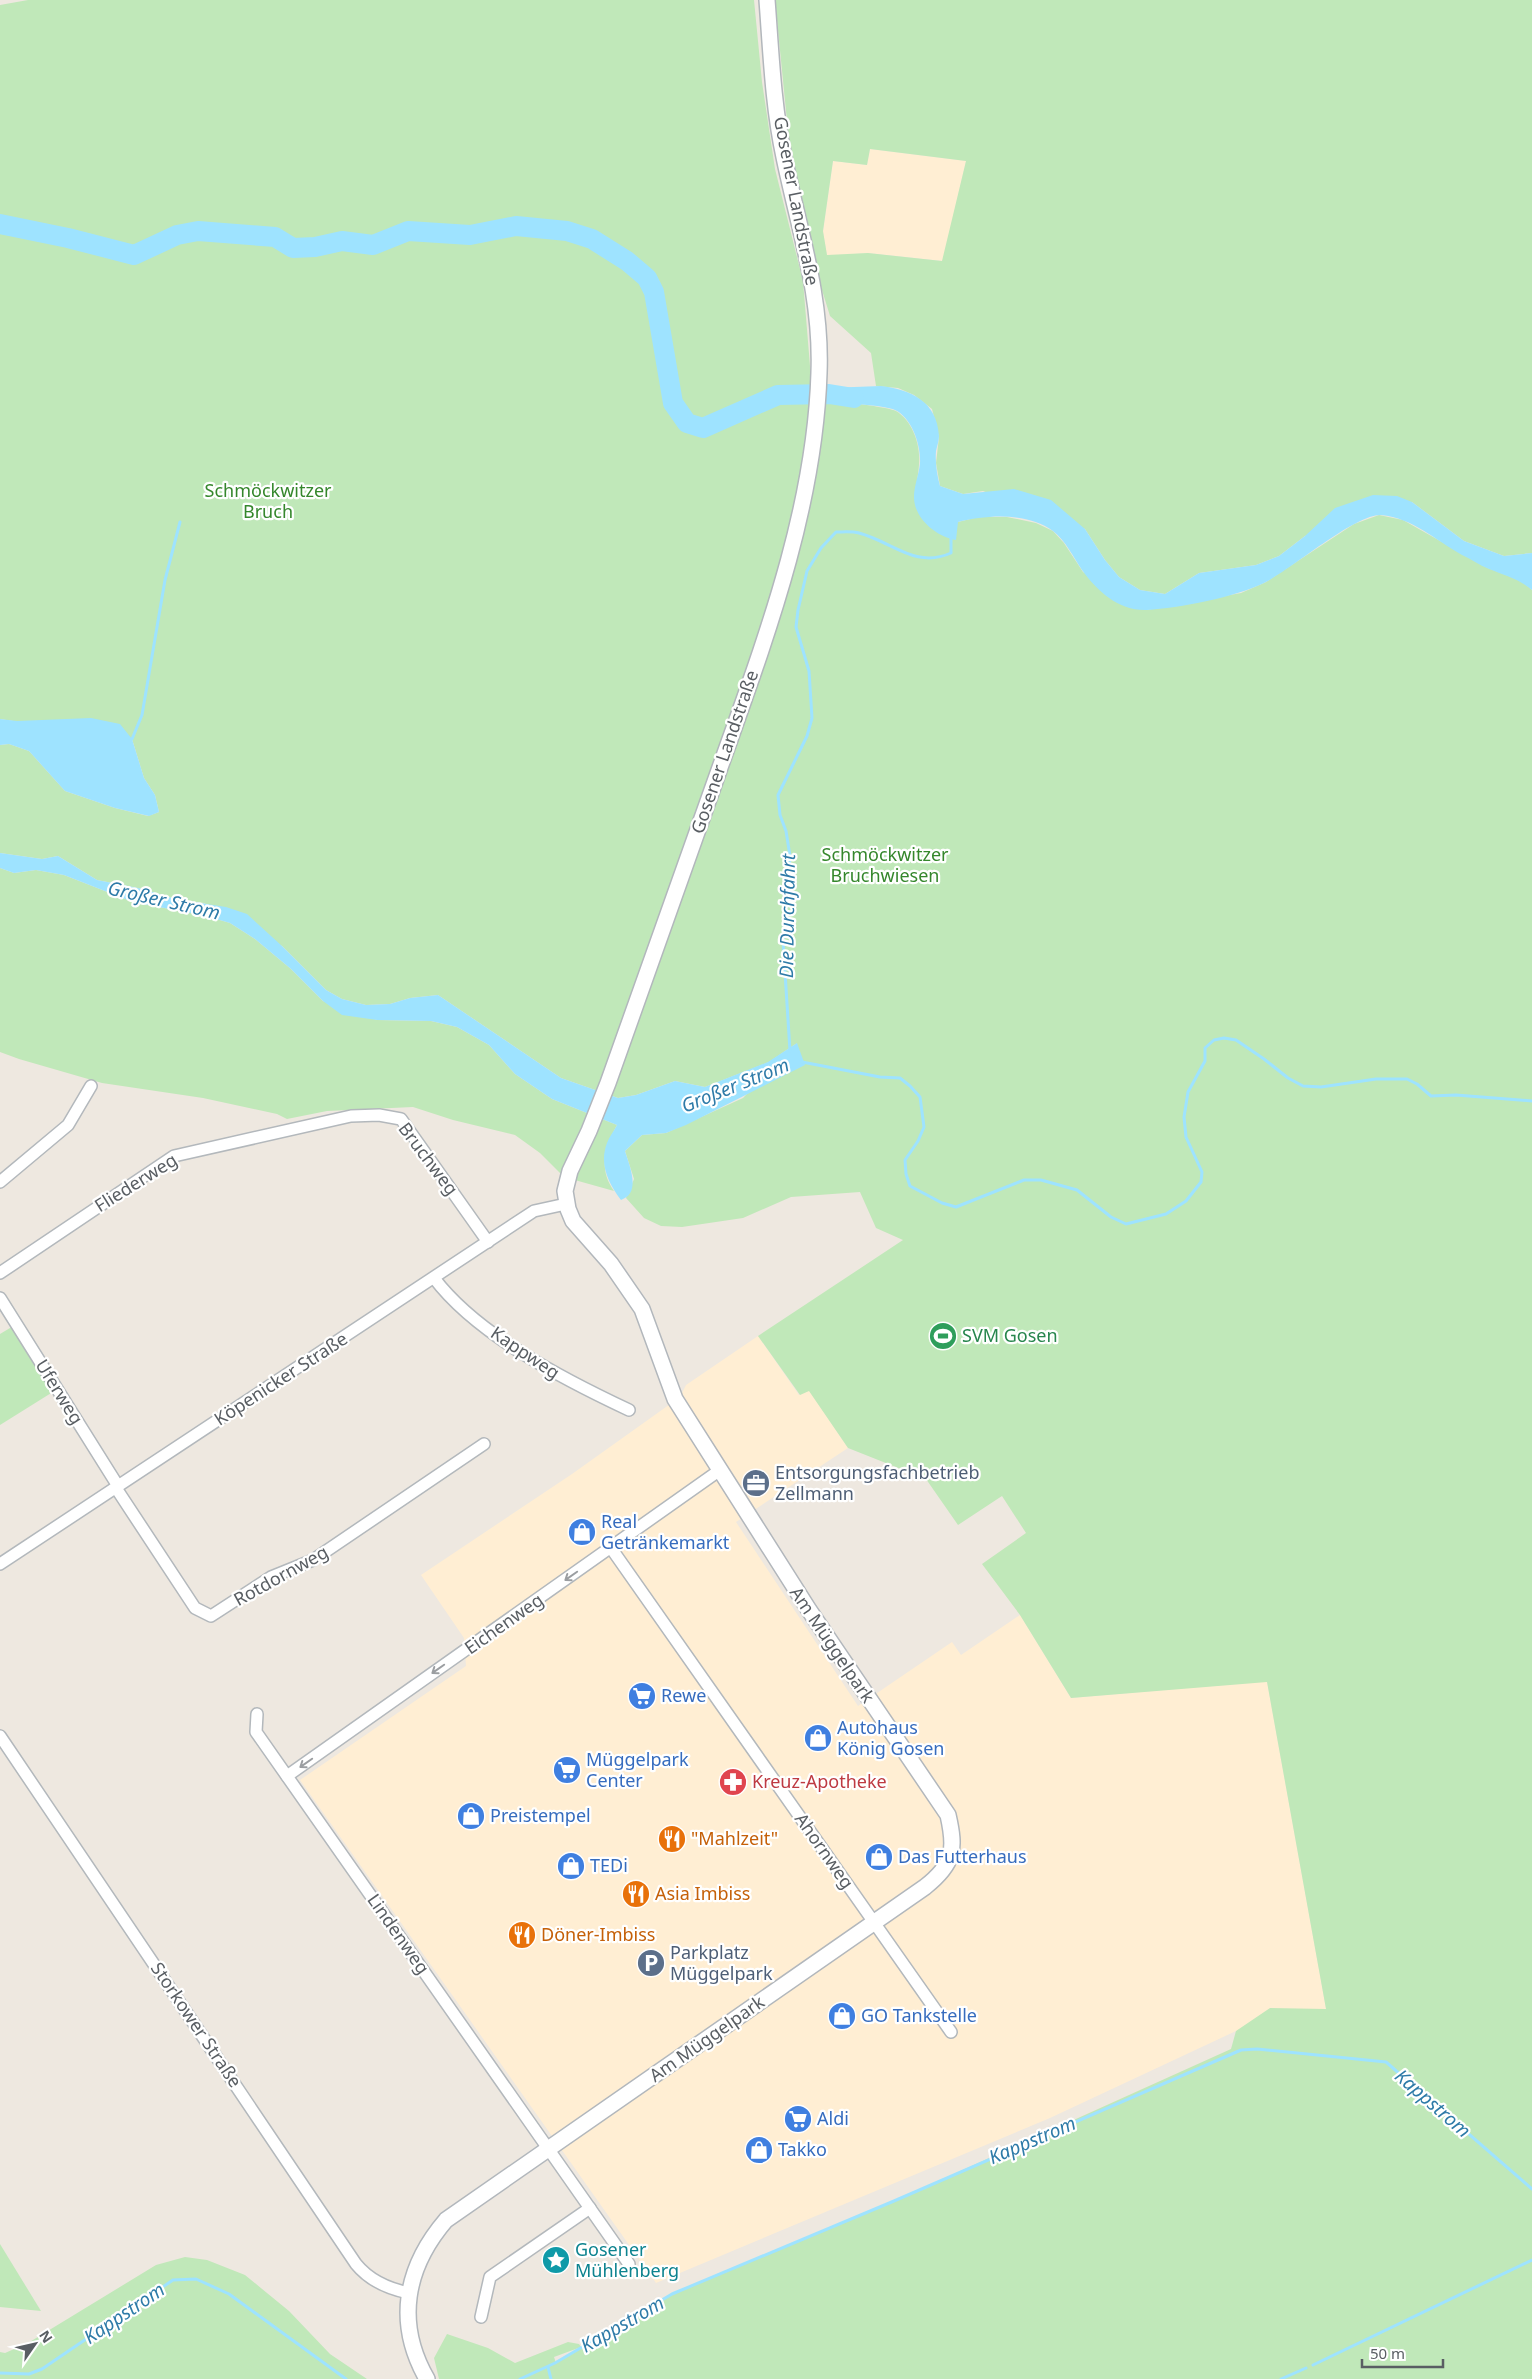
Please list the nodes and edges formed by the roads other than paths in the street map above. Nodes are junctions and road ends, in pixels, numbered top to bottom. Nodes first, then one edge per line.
1 (767, 0) edge
2 (91, 1086) dead end
3 (289, 1130) joint
4 (0, 1182) edge
5 (566, 1204) junction
6 (488, 1242) junction
7 (0, 1273) edge
8 (434, 1278) junction
9 (0, 1298) edge
10 (628, 1410) dead end
11 (484, 1444) dead end
12 (720, 1470) junction
13 (117, 1487) junction
14 (611, 1548) junction
15 (0, 1564) edge
16 (257, 1714) dead end
17 (0, 1736) edge
18 (287, 1776) junction
19 (874, 1923) junction
20 (951, 2032) dead end
21 (550, 2150) junction
22 (590, 2208) junction
23 (629, 2264) dead end
24 (409, 2293) junction
25 (481, 2317) dead end
26 (427, 2379) edge

1 - 5 main road, Gosener Landstraße
2 - 4 street
3 - 6 street, Bruchweg
3 - 7 street, Fliederweg
5 - 6 street, Köpenicker Straße
5 - 12 main road, Am Müggelpark
6 - 8 street, Köpenicker Straße
8 - 10 street, Kappweg
8 - 13 street, Köpenicker Straße
9 - 13 street, Uferweg
11 - 13 street, Rotdornweg
12 - 14 street, Eichenweg
12 - 19 main road, Am Müggelpark
13 - 15 street, Köpenicker Straße
14 -> 18 street, Eichenweg
14 - 19 street, Ahornweg
16 - 18 street, Lindenweg
17 - 24 street, Storkower Straße
18 - 21 street, Lindenweg
19 - 20 street, Ahornweg
19 - 21 main road, Am Müggelpark
21 - 22 street, Lindenweg
21 - 24 main road, Am Müggelpark
22 - 23 street, Lindenweg
22 - 25 street
24 - 26 main road, Am Müggelpark

